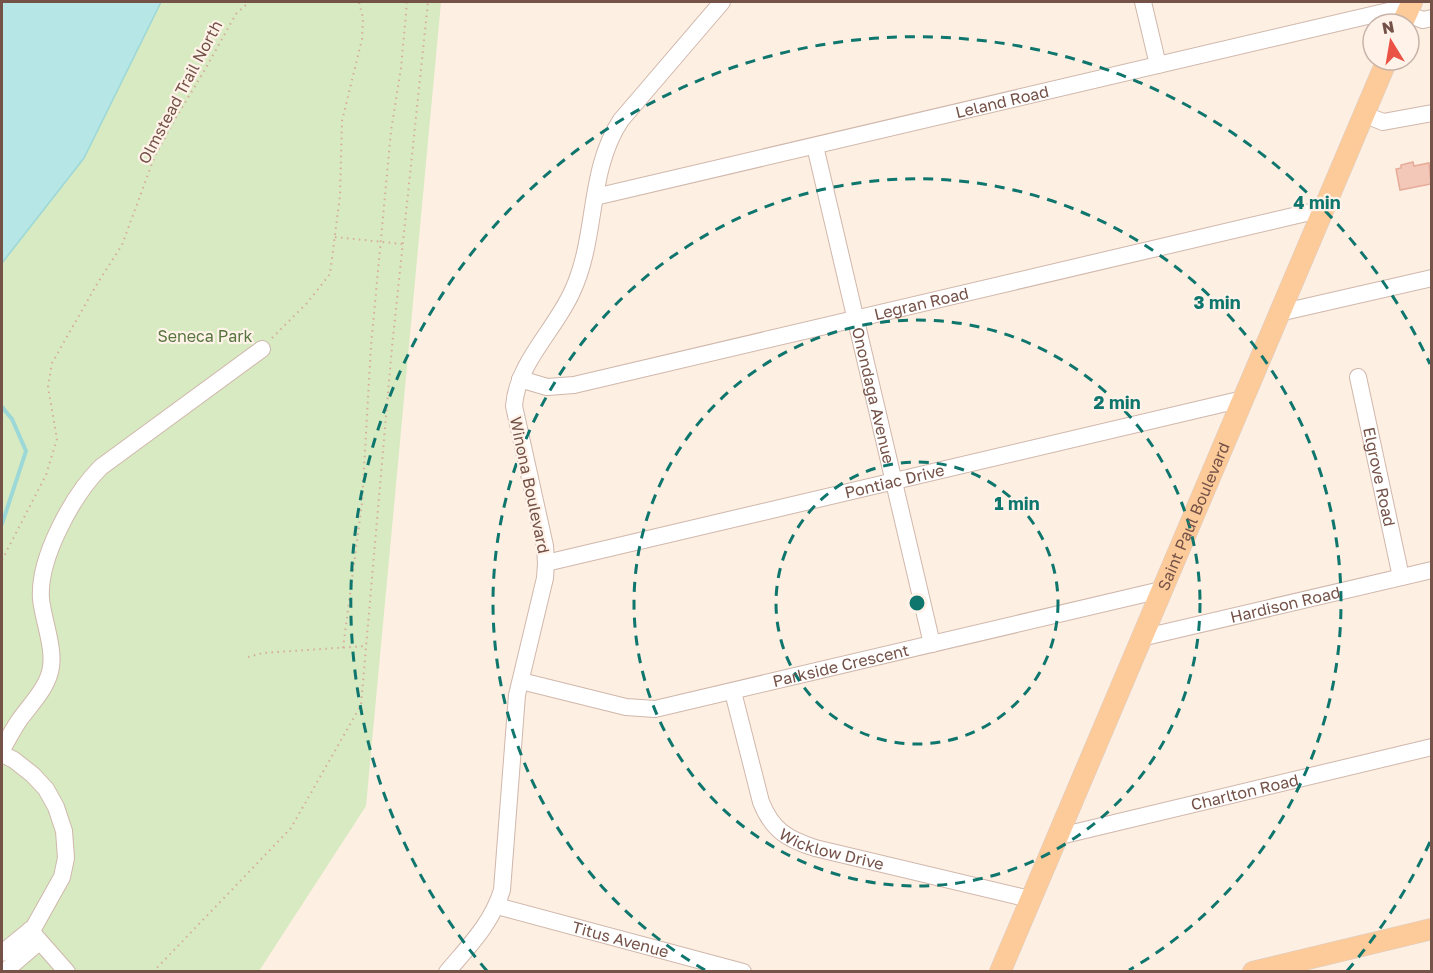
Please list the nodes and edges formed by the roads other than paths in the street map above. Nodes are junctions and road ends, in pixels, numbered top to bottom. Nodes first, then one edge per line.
1 (722, 2) edge
2 (1143, 2) edge
3 (1361, 22) edge
4 (1158, 65) junction
5 (1382, 72) edge
6 (1431, 113) edge
7 (1363, 114) junction
8 (815, 146) junction
9 (595, 197) junction
10 (1323, 208) junction
11 (1431, 278) edge
12 (1279, 313) junction
13 (856, 318) junction
14 (262, 349) road end
15 (1358, 377) dead end
16 (520, 379) junction
17 (1243, 399) junction
18 (895, 481) junction
19 (546, 563) junction
20 (1431, 570) edge
21 (1401, 577) junction
22 (1161, 590) junction
23 (1141, 638) junction
24 (932, 644) junction
25 (520, 681) junction
26 (733, 692) junction
27 (1431, 747) edge
28 (2, 752) edge
29 (1056, 837) junction
30 (1030, 899) junction
31 (497, 906) junction
32 (1431, 928) edge
33 (35, 936) junction
34 (2, 953) edge
35 (694, 966) edge
36 (4, 972) edge
37 (67, 972) edge
38 (447, 972) edge
39 (743, 972) edge
40 (1000, 972) edge
41 (1253, 972) edge

1 - 9 street, Winona Boulevard
2 - 4 street
3 - 4 street, Leland Road
4 - 8 street, Leland Road
5 - 7 main road, Saint Paul Boulevard
6 - 7 street
7 - 10 main road, Saint Paul Boulevard
8 - 9 street, Leland Road
8 - 13 street, Onondaga Avenue
9 - 16 street, Winona Boulevard
10 - 12 main road, Saint Paul Boulevard
10 - 13 street, Legran Road
11 - 12 street
12 - 17 main road, Saint Paul Boulevard
13 - 16 street, Legran Road
13 - 18 street, Onondaga Avenue
14 - 28 street
15 - 21 street, Elgrove Road
16 - 19 street, Winona Boulevard
17 - 18 street, Pontiac Drive
17 - 22 main road, Saint Paul Boulevard
18 - 19 street, Pontiac Drive
18 - 24 street, Onondaga Avenue
19 - 25 street, Winona Boulevard
20 - 21 street, Hardison Road
21 - 23 street, Hardison Road
22 - 23 main road, Saint Paul Boulevard
22 - 24 street, Parkside Crescent
23 - 29 main road, Saint Paul Boulevard
24 - 26 street, Parkside Crescent
25 - 26 street, Parkside Crescent
25 - 31 street, Winona Boulevard
26 - 30 street, Wicklow Drive
27 - 29 street, Charlton Road
28 - 33 street
29 - 30 main road, Saint Paul Boulevard
30 - 40 main road, Saint Paul Boulevard
31 - 35 street, Titus Avenue
31 - 38 street, Winona Boulevard
32 - 41 main road
33 - 34 street
33 - 36 street
33 - 37 street
35 - 39 street, Titus Avenue

